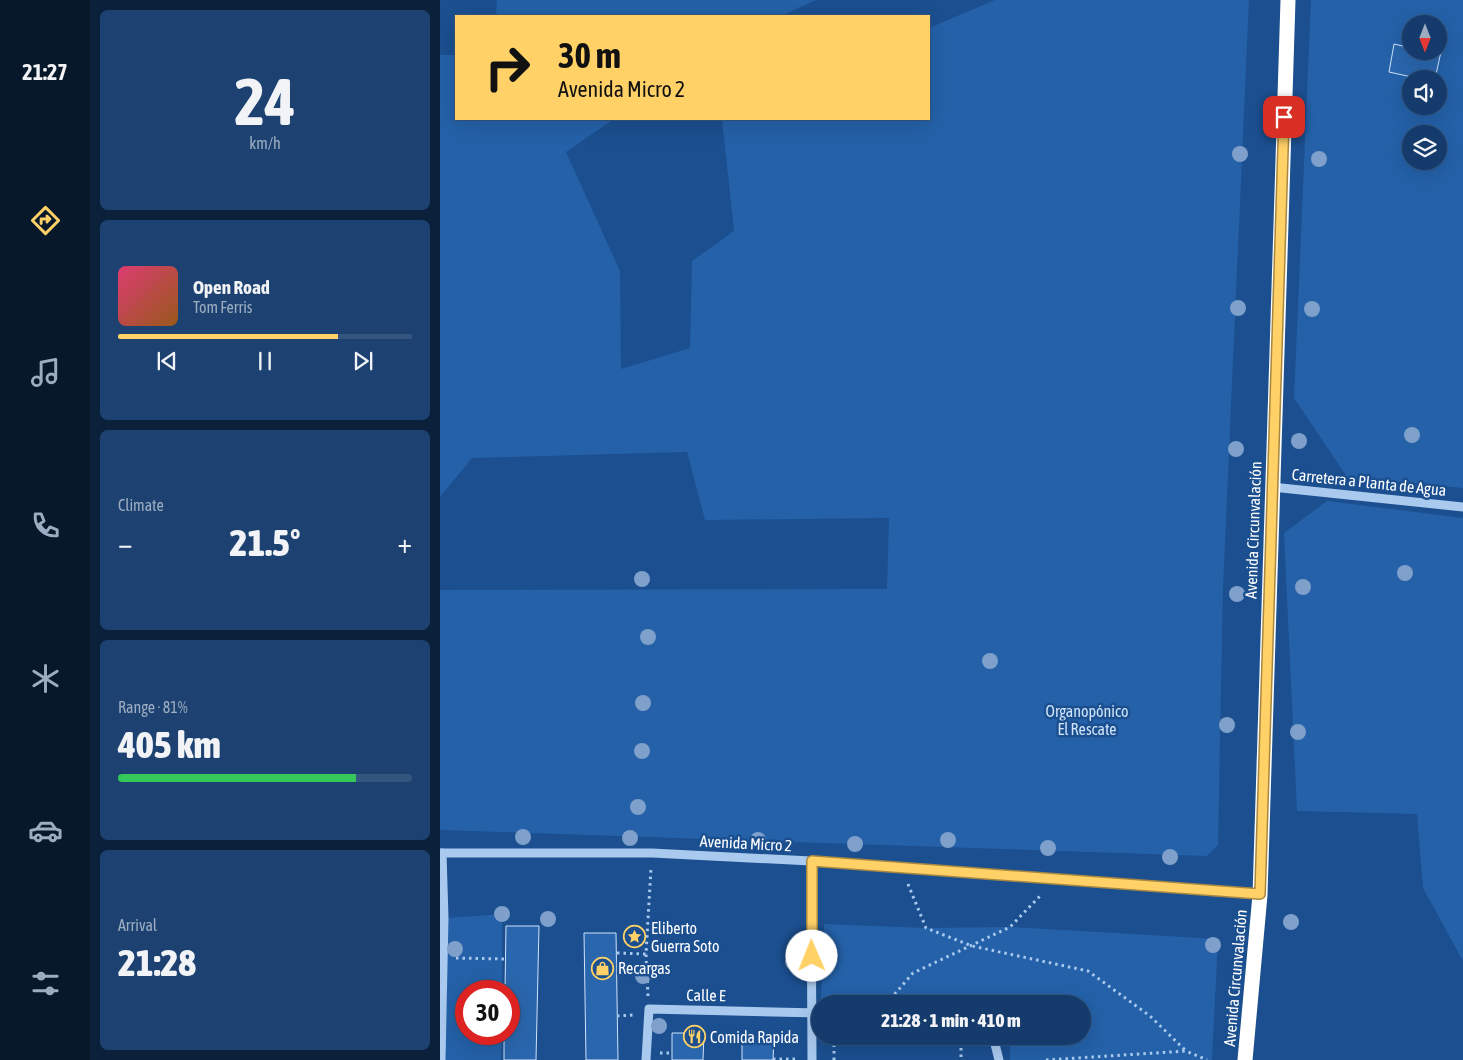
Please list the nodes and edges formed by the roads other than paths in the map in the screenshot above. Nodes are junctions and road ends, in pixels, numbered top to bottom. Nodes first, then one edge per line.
1 (1288, 0) edge
2 (1272, 487) junction
3 (1463, 507) edge
4 (441, 853) edge
5 (812, 861) junction
6 (1260, 894) junction
7 (816, 995) edge
8 (811, 1012) edge
9 (813, 1045) edge
10 (995, 1045) edge
11 (812, 1059) edge
12 (440, 1060) edge
13 (646, 1060) edge
14 (999, 1060) edge
15 (1245, 1060) edge

1 - 2 highway, Avenida Circunvalación
2 - 3 street, Carretera a Planta de Agua
2 - 6 highway, Avenida Circunvalación
4 - 5 street, Avenida Micro 2
4 - 12 street
5 - 6 street, Avenida Micro 2
5 - 7 street
6 - 15 highway, Avenida Circunvalación
8 - 13 street, Calle E
9 - 11 street
10 - 14 street

